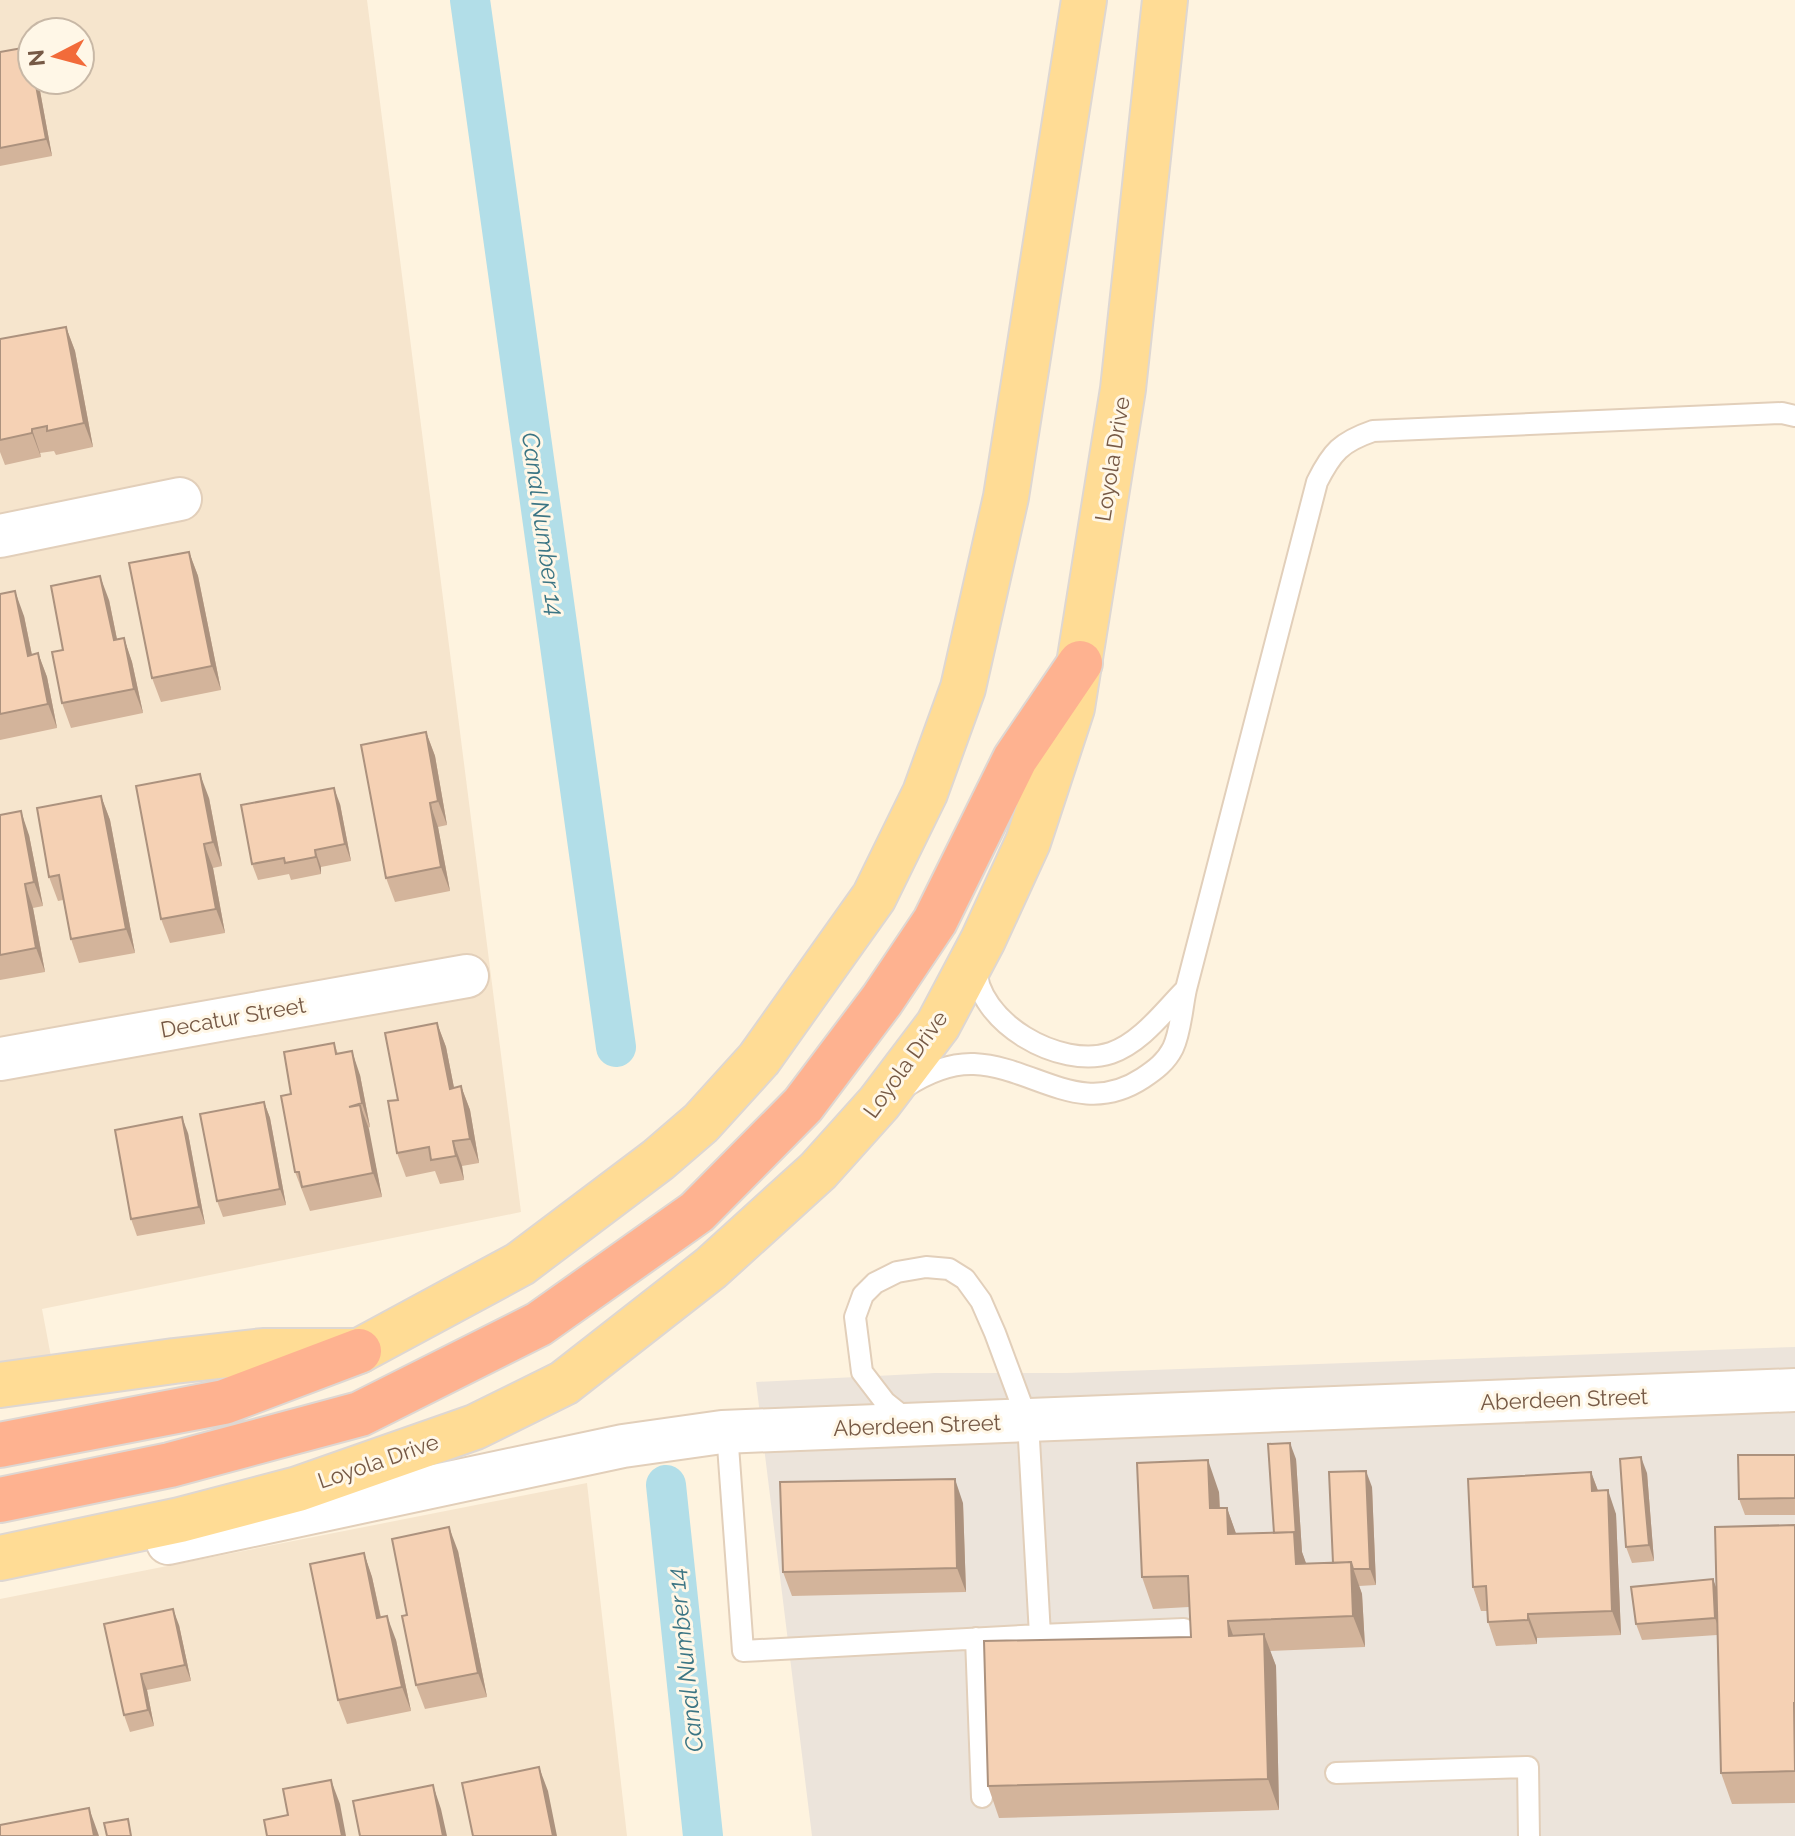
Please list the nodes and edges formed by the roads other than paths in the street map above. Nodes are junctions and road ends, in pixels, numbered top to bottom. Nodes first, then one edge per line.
1 (1084, 0) edge
2 (1165, 0) edge
3 (1791, 412) edge
4 (180, 499) dead end
5 (0, 536) edge
6 (1080, 663) junction
7 (976, 954) junction
8 (467, 976) dead end
9 (1186, 989) junction
10 (0, 1059) edge
11 (879, 1103) junction
12 (359, 1351) junction
13 (0, 1385) edge
14 (1795, 1390) edge
15 (1028, 1422) junction
16 (914, 1425) junction
17 (727, 1432) junction
18 (0, 1445) edge
19 (0, 1500) edge
20 (50, 1548) junction
21 (0, 1558) edge
22 (1184, 1629) dead end
23 (1040, 1635) junction
24 (976, 1638) junction
25 (1336, 1773) dead end
26 (982, 1797) dead end
27 (1529, 1836) edge

1 - 12 main road
2 - 6 main road, Loyola Drive
3 - 9 lane
4 - 5 street
6 - 7 main road, Loyola Drive
6 - 19 highway
7 - 9 lane
7 - 11 main road, Loyola Drive
8 - 10 street, Decatur Street
9 - 11 lane
11 - 20 main road, Loyola Drive
12 - 13 main road
12 - 18 highway
14 - 15 street, Aberdeen Street
15 - 16 street, Aberdeen Street
15 - 16 lane
15 - 23 lane
16 - 17 street, Aberdeen Street
17 - 20 street, Aberdeen Street
17 - 24 lane
20 - 21 main road, Loyola Drive
22 - 23 lane
23 - 24 lane
24 - 26 lane
25 - 27 lane

